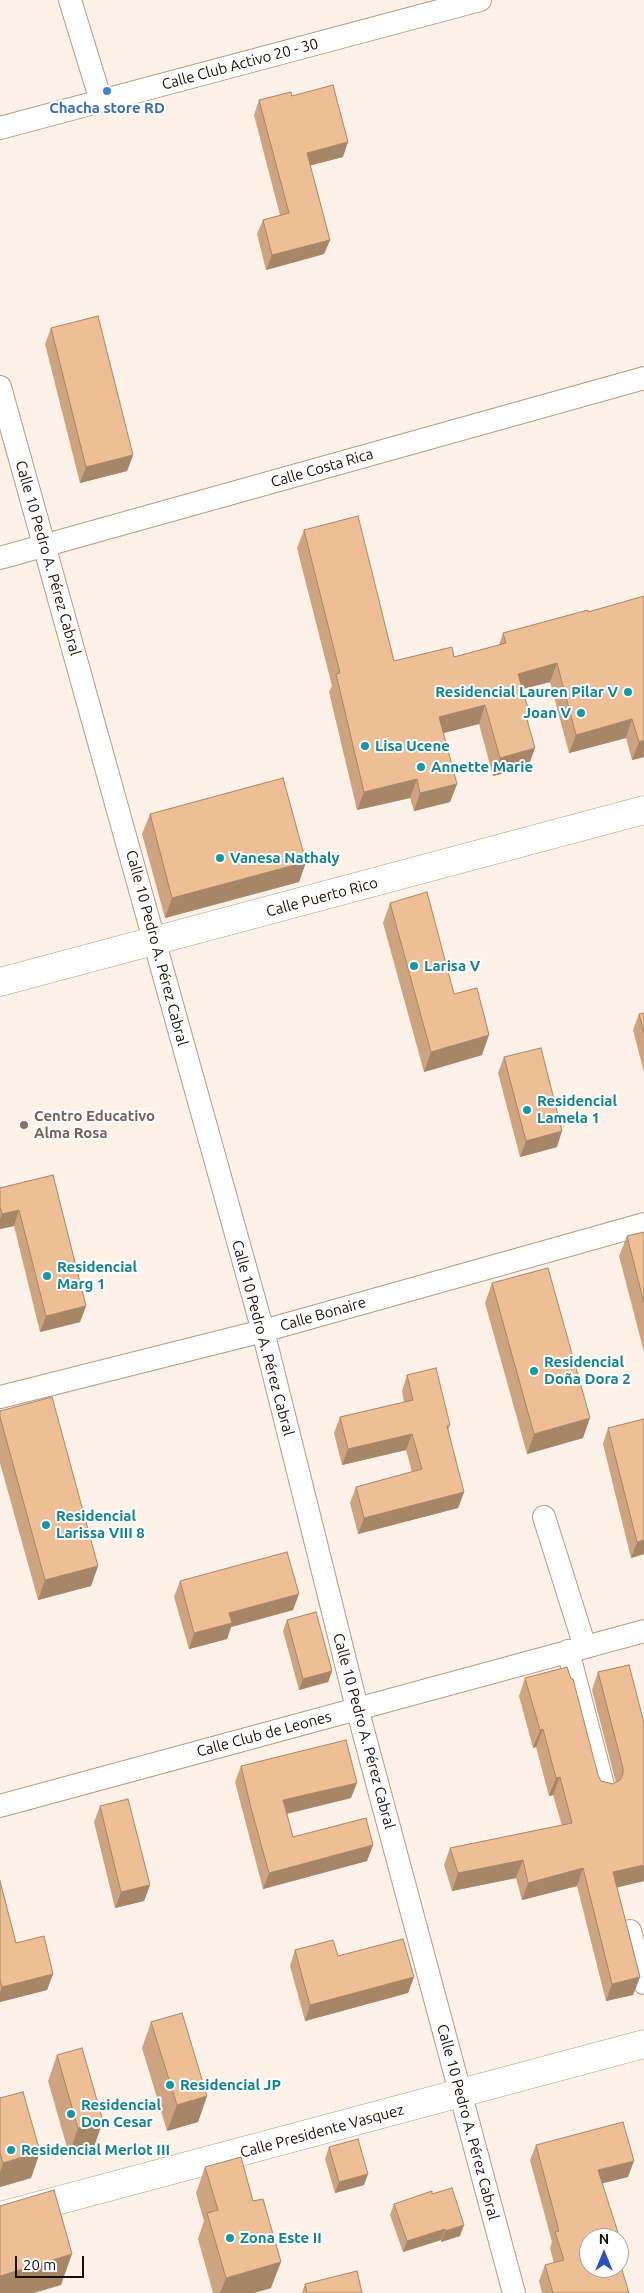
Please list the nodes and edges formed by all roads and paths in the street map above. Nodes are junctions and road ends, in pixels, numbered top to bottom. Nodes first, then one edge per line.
1 (70, 0) edge
2 (480, 0) edge
3 (101, 101) junction
4 (0, 128) edge
5 (644, 378) edge
6 (0, 387) edge
7 (45, 546) junction
8 (0, 558) edge
9 (644, 810) edge
10 (155, 942) junction
11 (0, 982) edge
12 (644, 1224) edge
13 (263, 1331) junction
14 (0, 1397) edge
15 (544, 1518) dead end
16 (644, 1631) edge
17 (576, 1649) junction
18 (358, 1708) junction
19 (604, 1789) edge
20 (0, 1806) edge
21 (630, 1931) edge
22 (644, 1983) edge
23 (644, 2044) edge
24 (460, 2094) junction
25 (0, 2216) edge
26 (514, 2293) edge

1 - 3 street
2 - 3 street, Calle Club Activo 20 - 30
3 - 4 street, Calle Club Activo 20 - 30
5 - 7 street, Calle Costa Rica
6 - 7 street, Calle 10 Pedro A. Pérez Cabral
7 - 8 street, Calle Costa Rica
7 - 10 street, Calle 10 Pedro A. Pérez Cabral
9 - 10 street, Calle Puerto Rico
10 - 11 street, Calle Puerto Rico
10 - 13 street, Calle 10 Pedro A. Pérez Cabral
12 - 13 street, Calle Bonaire
13 - 14 street, Calle Bonaire
13 - 18 street, Calle 10 Pedro A. Pérez Cabral
15 - 17 street
16 - 17 street, Calle Club de Leones
17 - 18 street, Calle Club de Leones
17 - 19 street
18 - 20 street, Calle Club de Leones
18 - 24 street, Calle 10 Pedro A. Pérez Cabral
21 - 22 street
23 - 24 street, Calle Presidente Vasquez
24 - 25 street, Calle Presidente Vasquez
24 - 26 street, Calle 10 Pedro A. Pérez Cabral

